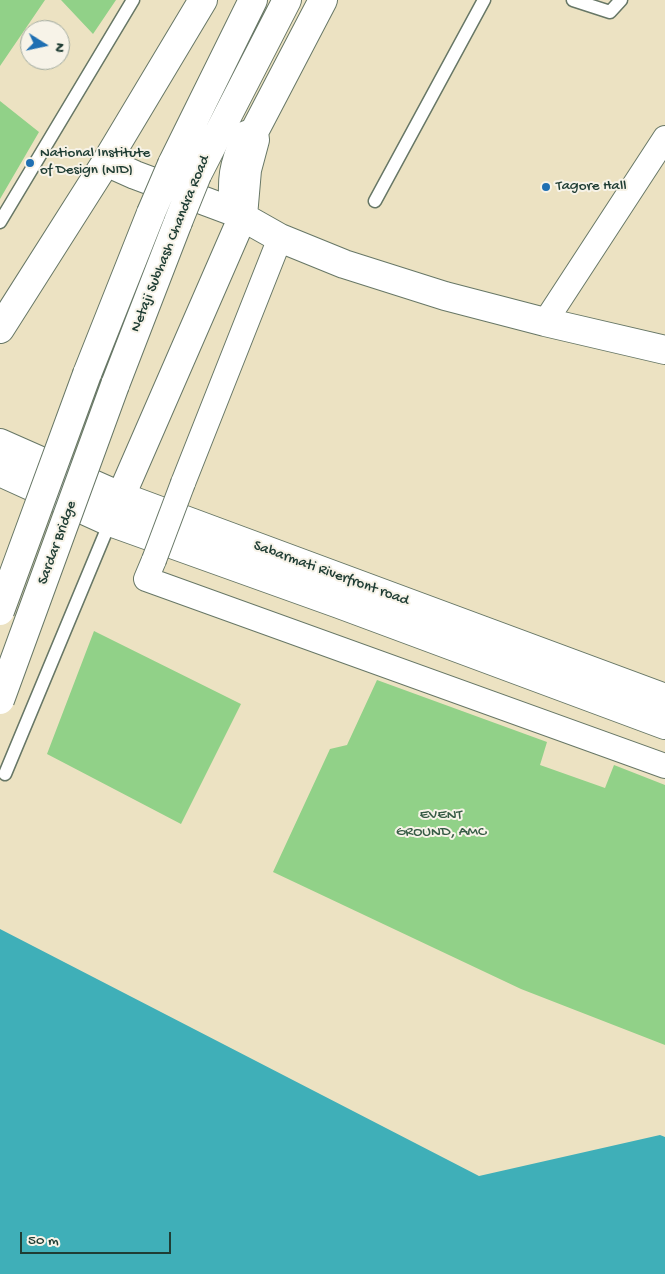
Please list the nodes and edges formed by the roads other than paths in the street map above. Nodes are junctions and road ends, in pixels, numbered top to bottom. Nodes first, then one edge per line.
1 (133, 0) edge
2 (203, 0) edge
3 (254, 0) edge
4 (287, 0) edge
5 (323, 0) edge
6 (484, 0) edge
7 (573, 0) edge
8 (621, 0) edge
9 (665, 138) edge
10 (106, 162) junction
11 (375, 201) dead end
12 (238, 214) junction
13 (0, 222) edge
14 (280, 238) junction
15 (545, 322) junction
16 (0, 329) edge
17 (665, 350) edge
18 (87, 374) joint
19 (115, 384) joint
20 (0, 443) edge
21 (0, 472) edge
22 (120, 496) junction
23 (110, 522) junction
24 (0, 611) edge
25 (665, 698) edge
26 (0, 700) edge
27 (665, 725) edge
28 (665, 766) edge
29 (5, 774) dead end

1 - 13 lane
2 - 10 street
3 - 18 street, Netaji Subhash Chandra Road, bridge
4 - 19 street, Netaji Subhash Chandra Road, bridge
5 - 12 street
6 - 11 lane
7 - 8 lane
9 - 15 street
10 - 12 street
10 - 16 street
12 - 14 street
12 - 22 street
14 - 15 street
14 - 28 street, bridge
15 - 17 street
18 - 24 street, Sardar Bridge, bridge
19 - 26 street, Sardar Bridge, bridge
20 - 22 street, Sabarmati Riverfront road
21 - 23 street, Sabarmati Riverfront road
22 - 23 street
22 - 25 street, Sabarmati Riverfront road
23 - 27 street, Sabarmati Riverfront road
23 - 29 lane

